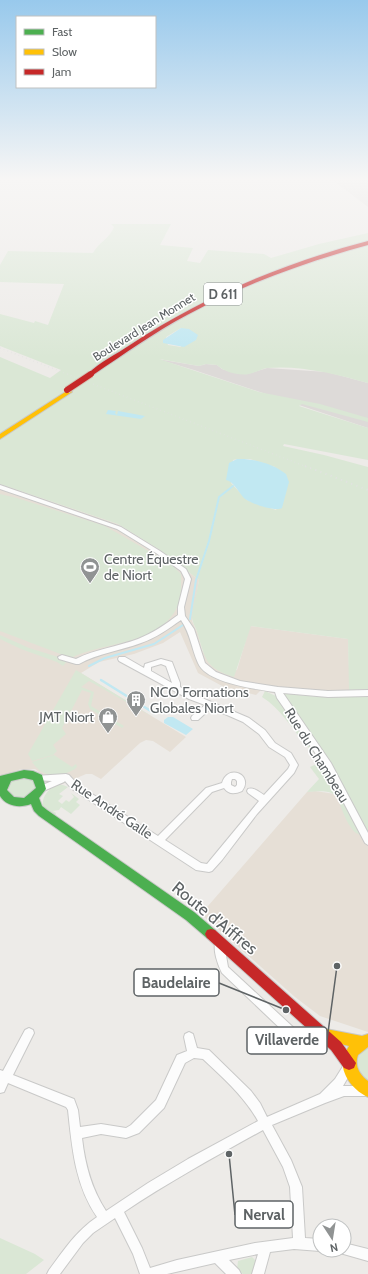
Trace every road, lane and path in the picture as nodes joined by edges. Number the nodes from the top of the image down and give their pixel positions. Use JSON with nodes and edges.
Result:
{"nodes":[{"id":1,"x":368,"y":243,"type":"edge"},
{"id":2,"x":0,"y":436,"type":"edge"},
{"id":3,"x":0,"y":487,"type":"edge"},
{"id":4,"x":182,"y":616,"type":"junction"},
{"id":5,"x":62,"y":657,"type":"dead end"},
{"id":6,"x":122,"y":659,"type":"dead end"},
{"id":7,"x":147,"y":672,"type":"junction"},
{"id":8,"x":176,"y":688,"type":"junction"},
{"id":9,"x":278,"y":690,"type":"junction"},
{"id":10,"x":368,"y":693,"type":"edge"},
{"id":11,"x":210,"y":705,"type":"junction"},
{"id":12,"x":195,"y":718,"type":"dead end"},
{"id":13,"x":66,"y":777,"type":"junction"},
{"id":14,"x":38,"y":778,"type":"junction"},
{"id":15,"x":4,"y":779,"type":"edge"},
{"id":16,"x":225,"y":785,"type":"dead end"},
{"id":17,"x":1,"y":789,"type":"edge"},
{"id":18,"x":41,"y":789,"type":"junction"},
{"id":19,"x":251,"y":791,"type":"dead end"},
{"id":20,"x":34,"y":798,"type":"junction"},
{"id":21,"x":3,"y":800,"type":"edge"},
{"id":22,"x":265,"y":800,"type":"junction"},
{"id":23,"x":20,"y":803,"type":"junction"},
{"id":24,"x":79,"y":838,"type":"junction"},
{"id":25,"x":159,"y":841,"type":"junction"},
{"id":26,"x":368,"y":841,"type":"edge"},
{"id":27,"x":219,"y":940,"type":"junction"},
{"id":28,"x":29,"y":1033,"type":"dead end"},
{"id":29,"x":323,"y":1034,"type":"junction"},
{"id":30,"x":189,"y":1037,"type":"dead end"},
{"id":31,"x":364,"y":1041,"type":"edge"},
{"id":32,"x":192,"y":1053,"type":"junction"},
{"id":33,"x":349,"y":1065,"type":"junction"},
{"id":34,"x":3,"y":1076,"type":"edge"},
{"id":35,"x":0,"y":1088,"type":"edge"},
{"id":36,"x":368,"y":1090,"type":"edge"},
{"id":37,"x":324,"y":1098,"type":"junction"},
{"id":38,"x":265,"y":1123,"type":"junction"},
{"id":39,"x":76,"y":1133,"type":"junction"},
{"id":40,"x":117,"y":1210,"type":"junction"},
{"id":41,"x":104,"y":1218,"type":"junction"},
{"id":42,"x":299,"y":1242,"type":"junction"},
{"id":43,"x":312,"y":1244,"type":"edge"},
{"id":44,"x":265,"y":1248,"type":"junction"},
{"id":45,"x":352,"y":1251,"type":"edge"},
{"id":46,"x":368,"y":1255,"type":"edge"},
{"id":47,"x":217,"y":1257,"type":"junction"},
{"id":48,"x":53,"y":1274,"type":"edge"},
{"id":49,"x":146,"y":1274,"type":"edge"},
{"id":50,"x":152,"y":1274,"type":"edge"},
{"id":51,"x":235,"y":1274,"type":"edge"},
{"id":52,"x":258,"y":1274,"type":"edge"}],
"edges":[{"from":1,"to":2,"type":"main road","name":"Boulevard Jean Monnet","number":"D 611","bridge":true},
{"from":3,"to":4,"type":"street"},
{"from":4,"to":5,"type":"street"},
{"from":4,"to":9,"type":"street"},
{"from":6,"to":7,"type":"street"},
{"from":7,"to":8,"type":"street"},
{"from":7,"to":8,"type":"street"},
{"from":8,"to":11,"type":"street"},
{"from":9,"to":10,"type":"street"},
{"from":9,"to":26,"type":"street","name":"Rue du Chambeau"},
{"from":11,"to":12,"type":"street"},
{"from":11,"to":22,"type":"street"},
{"from":13,"to":14,"type":"street","name":"Rue André Galle"},
{"from":13,"to":18,"type":"street","name":"Rue André Galle"},
{"from":13,"to":25,"type":"street","name":"Rue André Galle"},
{"from":14,"to":15,"type":"main road"},
{"from":14,"to":18,"type":"main road"},
{"from":15,"to":17,"type":"main road"},
{"from":16,"to":25,"type":"street","name":"Rue André Galle"},
{"from":17,"to":21,"type":"main road"},
{"from":18,"to":20,"type":"main road"},
{"from":19,"to":22,"type":"street"},
{"from":20,"to":23,"type":"main road"},
{"from":20,"to":24,"type":"main road","name":"Route d'Aiffres"},
{"from":21,"to":23,"type":"main road"},
{"from":22,"to":25,"type":"street","name":"Rue André Galle"},
{"from":23,"to":24,"type":"main road","name":"Route d'Aiffres"},
{"from":24,"to":27,"type":"main road","name":"Route d'Aiffres"},
{"from":27,"to":29,"type":"main road","name":"Route d'Aiffres"},
{"from":27,"to":29,"type":"street"},
{"from":28,"to":34,"type":"street"},
{"from":29,"to":31,"type":"main road"},
{"from":29,"to":33,"type":"main road","name":"Route d'Aiffres"},
{"from":30,"to":32,"type":"street"},
{"from":31,"to":33,"type":"main road"},
{"from":32,"to":38,"type":"street"},
{"from":32,"to":39,"type":"street"},
{"from":33,"to":36,"type":"main road","name":"Route d'Aiffres"},
{"from":33,"to":37,"type":"street"},
{"from":34,"to":35,"type":"street"},
{"from":34,"to":39,"type":"street"},
{"from":36,"to":37,"type":"street"},
{"from":37,"to":38,"type":"street"},
{"from":38,"to":40,"type":"street"},
{"from":38,"to":42,"type":"street"},
{"from":39,"to":41,"type":"street"},
{"from":40,"to":41,"type":"street"},
{"from":40,"to":49,"type":"street"},
{"from":41,"to":48,"type":"street"},
{"from":42,"to":43,"type":"street"},
{"from":42,"to":44,"type":"street"},
{"from":44,"to":47,"type":"street"},
{"from":44,"to":52,"type":"street"},
{"from":45,"to":46,"type":"street"},
{"from":47,"to":50,"type":"street"},
{"from":47,"to":51,"type":"street"}]}
